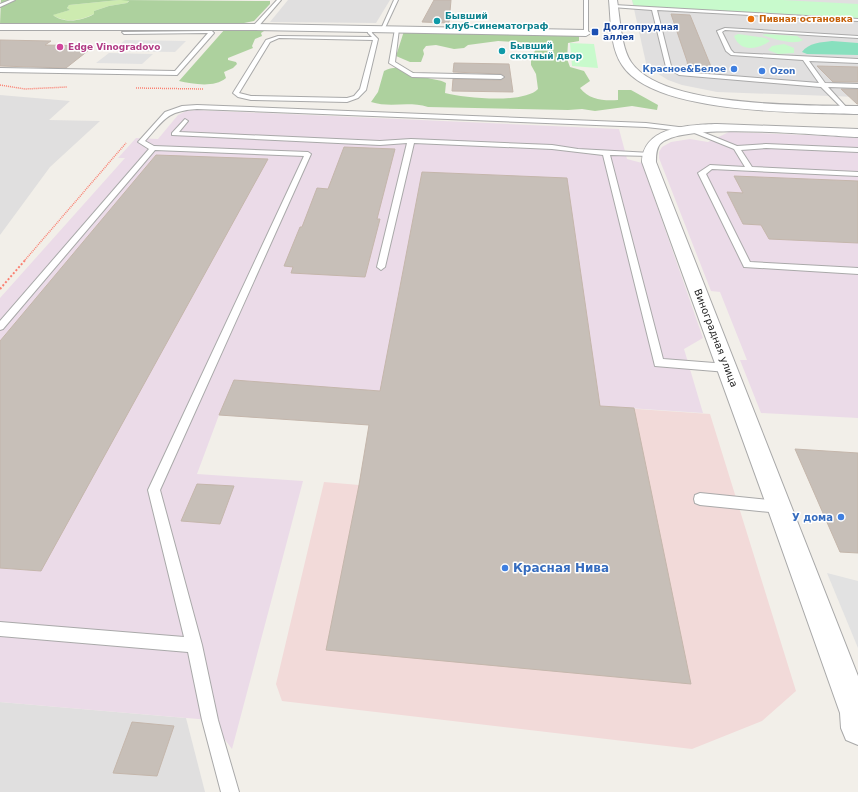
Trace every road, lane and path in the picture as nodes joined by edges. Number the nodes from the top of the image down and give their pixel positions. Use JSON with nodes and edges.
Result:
{"nodes":[{"id":1,"x":13,"y":0,"type":"edge"},
{"id":2,"x":279,"y":0,"type":"edge"},
{"id":3,"x":396,"y":0,"type":"edge"},
{"id":4,"x":586,"y":0,"type":"edge"},
{"id":5,"x":613,"y":3,"type":"edge"},
{"id":6,"x":0,"y":6,"type":"edge"},
{"id":7,"x":654,"y":8,"type":"junction"},
{"id":8,"x":828,"y":18,"type":"junction"},
{"id":9,"x":858,"y":20,"type":"edge"},
{"id":10,"x":833,"y":24,"type":"dead end"},
{"id":11,"x":0,"y":27,"type":"edge"},
{"id":12,"x":255,"y":27,"type":"junction"},
{"id":13,"x":370,"y":28,"type":"junction"},
{"id":14,"x":383,"y":28,"type":"junction"},
{"id":15,"x":397,"y":28,"type":"junction"},
{"id":16,"x":214,"y":30,"type":"junction"},
{"id":17,"x":838,"y":30,"type":"dead end"},
{"id":18,"x":124,"y":32,"type":"dead end"},
{"id":19,"x":586,"y":33,"type":"joint"},
{"id":20,"x":843,"y":36,"type":"junction"},
{"id":21,"x":858,"y":37,"type":"edge"},
{"id":22,"x":376,"y":39,"type":"junction"},
{"id":23,"x":805,"y":59,"type":"junction"},
{"id":24,"x":858,"y":61,"type":"edge"},
{"id":25,"x":0,"y":70,"type":"edge"},
{"id":26,"x":501,"y":77,"type":"dead end"},
{"id":27,"x":0,"y":85,"type":"edge"},
{"id":28,"x":823,"y":85,"type":"junction"},
{"id":29,"x":71,"y":86,"type":"dead end"},
{"id":30,"x":858,"y":86,"type":"edge"},
{"id":31,"x":131,"y":87,"type":"dead end"},
{"id":32,"x":203,"y":89,"type":"dead end"},
{"id":33,"x":846,"y":110,"type":"junction"},
{"id":34,"x":858,"y":110,"type":"edge"},
{"id":35,"x":185,"y":121,"type":"dead end"},
{"id":36,"x":693,"y":130,"type":"junction"},
{"id":37,"x":151,"y":132,"type":"junction"},
{"id":38,"x":858,"y":133,"type":"edge"},
{"id":39,"x":411,"y":141,"type":"junction"},
{"id":40,"x":153,"y":148,"type":"junction"},
{"id":41,"x":736,"y":148,"type":"junction"},
{"id":42,"x":858,"y":150,"type":"edge"},
{"id":43,"x":606,"y":152,"type":"junction"},
{"id":44,"x":649,"y":154,"type":"junction"},
{"id":45,"x":750,"y":169,"type":"junction"},
{"id":46,"x":858,"y":174,"type":"edge"},
{"id":47,"x":381,"y":267,"type":"dead end"},
{"id":48,"x":858,"y":271,"type":"edge"},
{"id":49,"x":0,"y":289,"type":"edge"},
{"id":50,"x":0,"y":327,"type":"edge"},
{"id":51,"x":727,"y":368,"type":"junction"},
{"id":52,"x":700,"y":499,"type":"dead end"},
{"id":53,"x":780,"y":507,"type":"junction"},
{"id":54,"x":0,"y":629,"type":"edge"},
{"id":55,"x":194,"y":645,"type":"junction"},
{"id":56,"x":858,"y":728,"type":"edge"},
{"id":57,"x":230,"y":792,"type":"edge"}],
"edges":[{"from":1,"to":6,"type":"lane"},
{"from":2,"to":12,"type":"lane"},
{"from":3,"to":14,"type":"lane"},
{"from":4,"to":19,"type":"lane"},
{"from":5,"to":7,"type":"lane"},
{"from":5,"to":33,"type":"street"},
{"from":7,"to":8,"type":"lane"},
{"from":7,"to":28,"type":"lane"},
{"from":8,"to":9,"type":"lane"},
{"from":8,"to":10,"type":"lane"},
{"from":11,"to":16,"type":"street"},
{"from":12,"to":13,"type":"street"},
{"from":12,"to":16,"type":"street"},
{"from":13,"to":14,"type":"street"},
{"from":13,"to":22,"type":"lane"},
{"from":14,"to":15,"type":"street"},
{"from":15,"to":19,"type":"street"},
{"from":15,"to":26,"type":"lane"},
{"from":16,"to":18,"type":"lane"},
{"from":16,"to":25,"type":"lane"},
{"from":17,"to":20,"type":"lane"},
{"from":20,"to":21,"type":"lane"},
{"from":20,"to":23,"type":"lane"},
{"from":22,"to":22,"type":"lane"},
{"from":23,"to":24,"type":"lane"},
{"from":23,"to":28,"type":"lane"},
{"from":27,"to":29,"type":"path"},
{"from":28,"to":30,"type":"lane"},
{"from":28,"to":33,"type":"lane"},
{"from":31,"to":32,"type":"path"},
{"from":33,"to":34,"type":"street"},
{"from":35,"to":39,"type":"lane"},
{"from":36,"to":37,"type":"lane"},
{"from":36,"to":38,"type":"street"},
{"from":36,"to":41,"type":"lane"},
{"from":36,"to":44,"type":"street"},
{"from":37,"to":40,"type":"lane"},
{"from":37,"to":49,"type":"path"},
{"from":39,"to":43,"type":"lane"},
{"from":39,"to":47,"type":"lane"},
{"from":40,"to":50,"type":"lane"},
{"from":40,"to":55,"type":"lane"},
{"from":41,"to":42,"type":"lane"},
{"from":41,"to":45,"type":"lane"},
{"from":43,"to":44,"type":"lane"},
{"from":43,"to":51,"type":"lane"},
{"from":44,"to":51,"type":"street","name":"Виноградная улица"},
{"from":45,"to":46,"type":"lane"},
{"from":45,"to":48,"type":"lane"},
{"from":51,"to":53,"type":"street","name":"Виноградная улица"},
{"from":52,"to":53,"type":"lane"},
{"from":53,"to":56,"type":"street","name":"Виноградная улица"},
{"from":54,"to":55,"type":"lane"},
{"from":55,"to":57,"type":"lane"}]}
